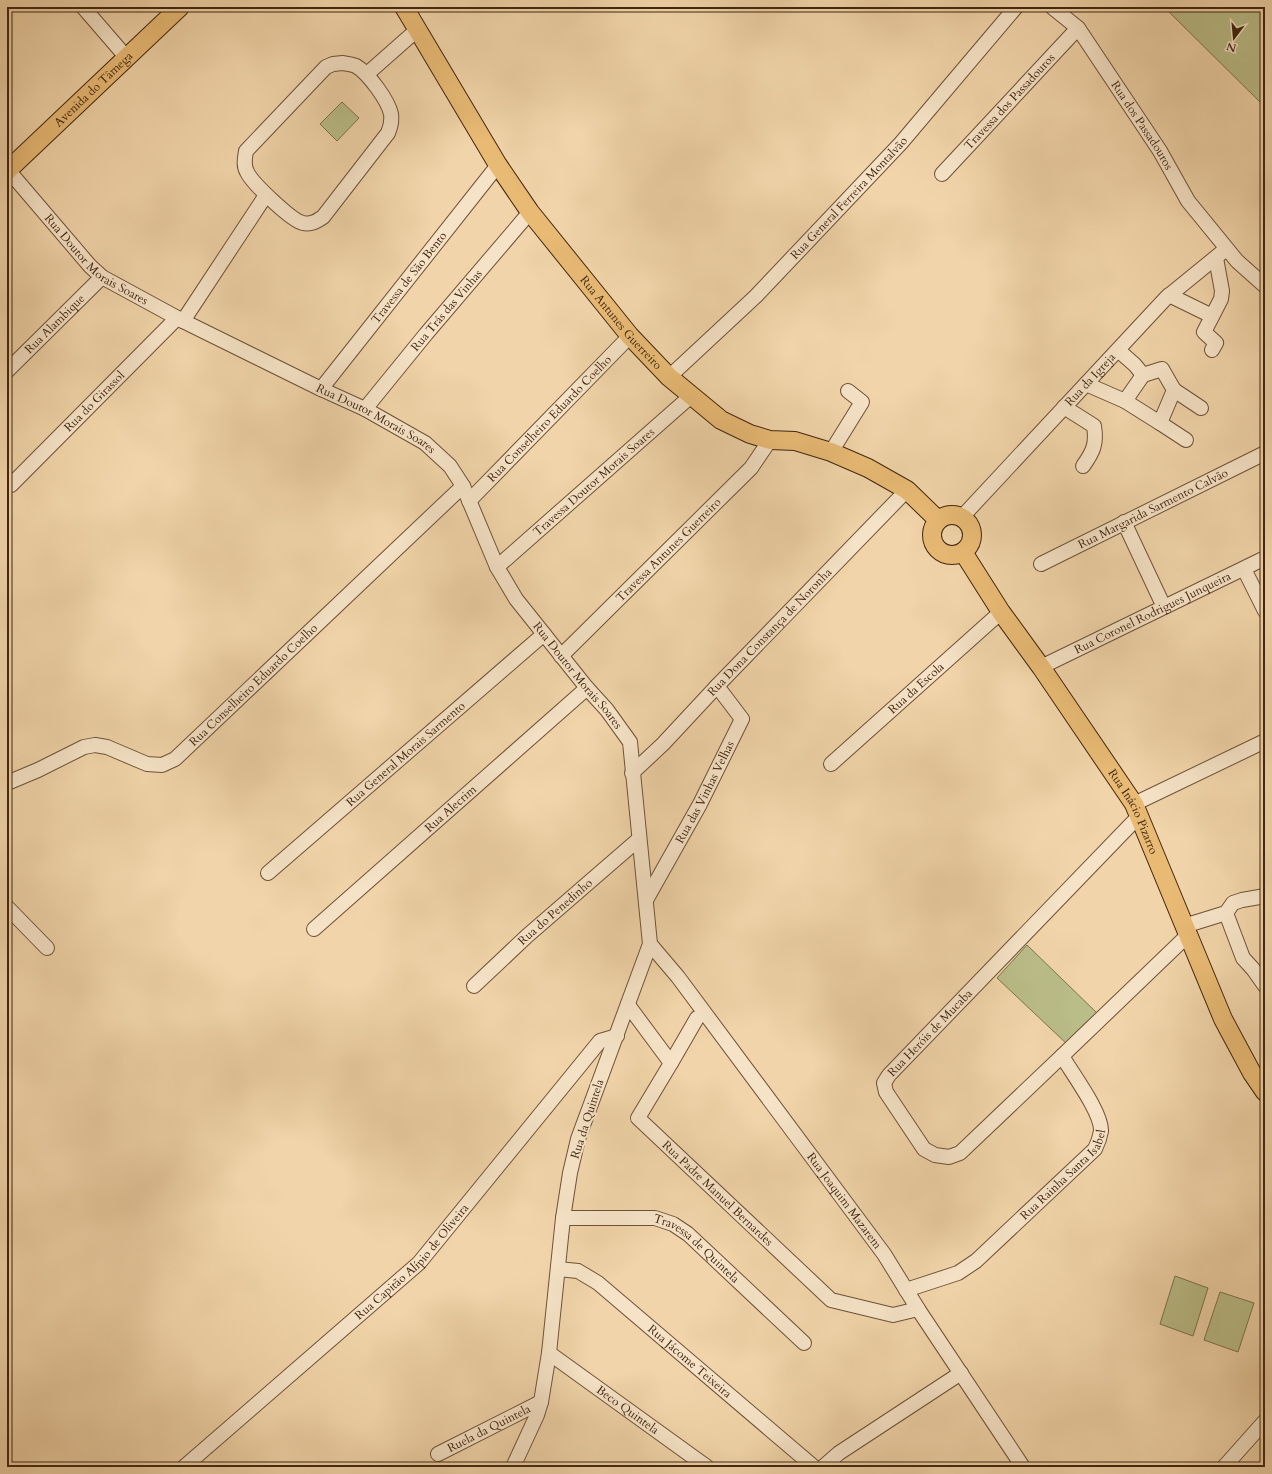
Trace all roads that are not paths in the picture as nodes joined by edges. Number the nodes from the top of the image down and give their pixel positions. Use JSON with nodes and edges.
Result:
{"nodes":[{"id":1,"x":83,"y":7,"type":"edge"},
{"id":2,"x":180,"y":7,"type":"edge"},
{"id":3,"x":404,"y":7,"type":"edge"},
{"id":4,"x":1016,"y":7,"type":"edge"},
{"id":5,"x":1052,"y":7,"type":"edge"},
{"id":6,"x":1078,"y":28,"type":"junction"},
{"id":7,"x":418,"y":29,"type":"junction"},
{"id":8,"x":127,"y":58,"type":"junction"},
{"id":9,"x":367,"y":74,"type":"junction"},
{"id":10,"x":498,"y":165,"type":"junction"},
{"id":11,"x":7,"y":170,"type":"edge"},
{"id":12,"x":942,"y":174,"type":"dead end"},
{"id":13,"x":266,"y":195,"type":"junction"},
{"id":14,"x":530,"y":212,"type":"junction"},
{"id":15,"x":1221,"y":253,"type":"junction"},
{"id":16,"x":102,"y":277,"type":"junction"},
{"id":17,"x":1265,"y":286,"type":"edge"},
{"id":18,"x":1169,"y":295,"type":"junction"},
{"id":19,"x":1212,"y":316,"type":"junction"},
{"id":20,"x":180,"y":319,"type":"junction"},
{"id":21,"x":630,"y":336,"type":"junction"},
{"id":22,"x":1118,"y":350,"type":"junction"},
{"id":23,"x":1212,"y":350,"type":"dead end"},
{"id":24,"x":7,"y":371,"type":"edge"},
{"id":25,"x":1143,"y":375,"type":"junction"},
{"id":26,"x":669,"y":377,"type":"junction"},
{"id":27,"x":1086,"y":384,"type":"junction"},
{"id":28,"x":321,"y":389,"type":"junction"},
{"id":29,"x":1174,"y":390,"type":"junction"},
{"id":30,"x":848,"y":391,"type":"dead end"},
{"id":31,"x":691,"y":396,"type":"junction"},
{"id":32,"x":1125,"y":401,"type":"junction"},
{"id":33,"x":1064,"y":407,"type":"junction"},
{"id":34,"x":1201,"y":408,"type":"dead end"},
{"id":35,"x":365,"y":409,"type":"junction"},
{"id":36,"x":1160,"y":423,"type":"junction"},
{"id":37,"x":770,"y":440,"type":"junction"},
{"id":38,"x":1186,"y":440,"type":"dead end"},
{"id":39,"x":831,"y":452,"type":"junction"},
{"id":40,"x":1265,"y":453,"type":"edge"},
{"id":41,"x":1082,"y":466,"type":"dead end"},
{"id":42,"x":11,"y":485,"type":"dead end"},
{"id":43,"x":463,"y":486,"type":"junction"},
{"id":44,"x":907,"y":490,"type":"junction"},
{"id":45,"x":469,"y":501,"type":"junction"},
{"id":46,"x":962,"y":517,"type":"junction"},
{"id":47,"x":938,"y":520,"type":"junction"},
{"id":48,"x":1124,"y":522,"type":"junction"},
{"id":49,"x":963,"y":552,"type":"junction"},
{"id":50,"x":1265,"y":558,"type":"edge"},
{"id":51,"x":1041,"y":564,"type":"dead end"},
{"id":52,"x":497,"y":567,"type":"junction"},
{"id":53,"x":1244,"y":569,"type":"junction"},
{"id":54,"x":1164,"y":607,"type":"junction"},
{"id":55,"x":1265,"y":611,"type":"edge"},
{"id":56,"x":1001,"y":612,"type":"junction"},
{"id":57,"x":544,"y":634,"type":"junction"},
{"id":58,"x":561,"y":656,"type":"junction"},
{"id":59,"x":1040,"y":667,"type":"junction"},
{"id":60,"x":717,"y":686,"type":"junction"},
{"id":61,"x":588,"y":688,"type":"junction"},
{"id":62,"x":1265,"y":741,"type":"edge"},
{"id":63,"x":831,"y":764,"type":"dead end"},
{"id":64,"x":632,"y":773,"type":"junction"},
{"id":65,"x":7,"y":783,"type":"edge"},
{"id":66,"x":1137,"y":810,"type":"junction"},
{"id":67,"x":639,"y":839,"type":"junction"},
{"id":68,"x":268,"y":873,"type":"dead end"},
{"id":69,"x":1265,"y":896,"type":"edge"},
{"id":70,"x":646,"y":900,"type":"junction"},
{"id":71,"x":7,"y":907,"type":"edge"},
{"id":72,"x":1226,"y":913,"type":"junction"},
{"id":73,"x":314,"y":929,"type":"dead end"},
{"id":74,"x":1186,"y":931,"type":"junction"},
{"id":75,"x":650,"y":944,"type":"junction"},
{"id":76,"x":46,"y":948,"type":"dead end"},
{"id":77,"x":474,"y":986,"type":"dead end"},
{"id":78,"x":1265,"y":986,"type":"edge"},
{"id":79,"x":628,"y":1005,"type":"junction"},
{"id":80,"x":697,"y":1018,"type":"dead end"},
{"id":81,"x":616,"y":1036,"type":"junction"},
{"id":82,"x":1062,"y":1056,"type":"junction"},
{"id":83,"x":671,"y":1063,"type":"junction"},
{"id":84,"x":1265,"y":1092,"type":"edge"},
{"id":85,"x":564,"y":1218,"type":"junction"},
{"id":86,"x":558,"y":1269,"type":"junction"},
{"id":87,"x":906,"y":1290,"type":"junction"},
{"id":88,"x":918,"y":1309,"type":"junction"},
{"id":89,"x":804,"y":1343,"type":"dead end"},
{"id":90,"x":549,"y":1353,"type":"junction"},
{"id":91,"x":961,"y":1373,"type":"junction"},
{"id":92,"x":541,"y":1402,"type":"junction"},
{"id":93,"x":1265,"y":1421,"type":"edge"},
{"id":94,"x":438,"y":1454,"type":"dead end"},
{"id":95,"x":516,"y":1465,"type":"edge"},
{"id":96,"x":184,"y":1467,"type":"edge"},
{"id":97,"x":707,"y":1467,"type":"edge"},
{"id":98,"x":814,"y":1467,"type":"edge"},
{"id":99,"x":823,"y":1467,"type":"edge"},
{"id":100,"x":1023,"y":1467,"type":"edge"},
{"id":101,"x":1224,"y":1467,"type":"edge"}],
"edges":[{"from":1,"to":8,"type":"street"},
{"from":2,"to":8,"type":"main road","name":"Avenida do Tâmega"},
{"from":3,"to":7,"type":"main road","name":"Rua Antunes Guerreiro"},
{"from":4,"to":26,"type":"street","name":"Rua General Ferreira Montalvão"},
{"from":5,"to":6,"type":"street","name":"Rua dos Passadouros"},
{"from":6,"to":12,"type":"street","name":"Travessa dos Passadouros"},
{"from":6,"to":15,"type":"street","name":"Rua dos Passadouros"},
{"from":7,"to":9,"type":"street"},
{"from":7,"to":10,"type":"main road","name":"Rua Antunes Guerreiro"},
{"from":8,"to":11,"type":"main road","name":"Avenida do Tâmega"},
{"from":9,"to":13,"type":"street"},
{"from":9,"to":13,"type":"street"},
{"from":10,"to":14,"type":"main road","name":"Rua Antunes Guerreiro"},
{"from":10,"to":28,"type":"street","name":"Travessa de São Bento"},
{"from":11,"to":16,"type":"street","name":"Rua Doutor Morais Soares"},
{"from":13,"to":20,"type":"street","name":"Rua do Girassol"},
{"from":14,"to":21,"type":"main road","name":"Rua Antunes Guerreiro"},
{"from":14,"to":35,"type":"street","name":"Rua Trás das Vinhas"},
{"from":15,"to":17,"type":"street","name":"Rua dos Passadouros"},
{"from":15,"to":18,"type":"street","name":"Rua da Igreja"},
{"from":15,"to":19,"type":"street"},
{"from":16,"to":20,"type":"street","name":"Rua Doutor Morais Soares"},
{"from":16,"to":24,"type":"street","name":"Rua Alambique"},
{"from":18,"to":19,"type":"street"},
{"from":18,"to":22,"type":"street","name":"Rua da Igreja"},
{"from":19,"to":23,"type":"street"},
{"from":20,"to":28,"type":"street","name":"Rua Doutor Morais Soares"},
{"from":20,"to":42,"type":"street","name":"Rua do Girassol"},
{"from":21,"to":26,"type":"main road","name":"Rua Antunes Guerreiro"},
{"from":21,"to":45,"type":"street","name":"Rua Conselheiro Eduardo Coelho"},
{"from":22,"to":25,"type":"street"},
{"from":22,"to":27,"type":"street","name":"Rua da Igreja"},
{"from":25,"to":29,"type":"street"},
{"from":25,"to":32,"type":"street"},
{"from":26,"to":31,"type":"main road","name":"Rua Antunes Guerreiro"},
{"from":27,"to":32,"type":"street"},
{"from":27,"to":33,"type":"street","name":"Rua da Igreja"},
{"from":28,"to":35,"type":"street","name":"Rua Doutor Morais Soares"},
{"from":29,"to":34,"type":"street"},
{"from":29,"to":36,"type":"street"},
{"from":30,"to":39,"type":"street"},
{"from":31,"to":37,"type":"main road","name":"Rua Antunes Guerreiro"},
{"from":31,"to":52,"type":"street","name":"Travessa Doutor Morais Soares"},
{"from":32,"to":36,"type":"street"},
{"from":33,"to":41,"type":"street"},
{"from":33,"to":46,"type":"street","name":"Rua da Igreja"},
{"from":35,"to":43,"type":"street","name":"Rua Doutor Morais Soares"},
{"from":36,"to":38,"type":"street"},
{"from":37,"to":39,"type":"main road","name":"Rua Antunes Guerreiro"},
{"from":37,"to":58,"type":"street","name":"Travessa Antunes Guerreiro"},
{"from":39,"to":44,"type":"main road","name":"Rua Antunes Guerreiro"},
{"from":40,"to":48,"type":"street","name":"Rua Margarida Sarmento Calvão"},
{"from":43,"to":45,"type":"street","name":"Rua Doutor Morais Soares"},
{"from":43,"to":65,"type":"street","name":"Rua Conselheiro Eduardo Coelho"},
{"from":44,"to":47,"type":"main road","name":"Rua Antunes Guerreiro"},
{"from":44,"to":60,"type":"street","name":"Rua Dona Constança de Noronha"},
{"from":45,"to":52,"type":"street","name":"Rua Doutor Morais Soares"},
{"from":46,"to":47,"type":"main road"},
{"from":46,"to":49,"type":"main road"},
{"from":47,"to":49,"type":"main road"},
{"from":48,"to":51,"type":"street","name":"Rua Margarida Sarmento Calvão"},
{"from":48,"to":54,"type":"street"},
{"from":49,"to":56,"type":"main road","name":"Rua Inácio Pizarro"},
{"from":50,"to":53,"type":"street","name":"Rua Coronel Rodrigues Junqueira"},
{"from":52,"to":57,"type":"street","name":"Rua Doutor Morais Soares"},
{"from":53,"to":54,"type":"street","name":"Rua Coronel Rodrigues Junqueira"},
{"from":53,"to":55,"type":"street"},
{"from":54,"to":59,"type":"street","name":"Rua Coronel Rodrigues Junqueira"},
{"from":56,"to":59,"type":"main road","name":"Rua Inácio Pizarro"},
{"from":56,"to":63,"type":"street","name":"Rua da Escola"},
{"from":57,"to":58,"type":"street","name":"Rua Doutor Morais Soares"},
{"from":57,"to":68,"type":"street","name":"Rua General Morais Sarmento"},
{"from":58,"to":61,"type":"street","name":"Rua Doutor Morais Soares"},
{"from":59,"to":66,"type":"main road","name":"Rua Inácio Pizarro"},
{"from":60,"to":64,"type":"street","name":"Rua Dona Constança de Noronha"},
{"from":60,"to":70,"type":"street","name":"Rua das Vinhas Velhas"},
{"from":61,"to":64,"type":"street","name":"Rua Doutor Morais Soares"},
{"from":61,"to":73,"type":"street","name":"Rua Alecrim"},
{"from":62,"to":66,"type":"street"},
{"from":64,"to":67,"type":"street","name":"Rua da Quintela"},
{"from":66,"to":74,"type":"main road","name":"Rua Inácio Pizarro"},
{"from":66,"to":82,"type":"street","name":"Rua Heróis de Mucaba"},
{"from":67,"to":70,"type":"street","name":"Rua da Quintela"},
{"from":67,"to":77,"type":"street","name":"Rua do Penedinho"},
{"from":69,"to":72,"type":"street"},
{"from":70,"to":75,"type":"street","name":"Rua da Quintela"},
{"from":71,"to":76,"type":"street"},
{"from":72,"to":74,"type":"street"},
{"from":72,"to":78,"type":"street"},
{"from":74,"to":82,"type":"street"},
{"from":74,"to":84,"type":"main road","name":"Rua Inácio Pizarro"},
{"from":75,"to":79,"type":"street","name":"Rua da Quintela"},
{"from":75,"to":87,"type":"street","name":"Rua Joaquim Mazarem"},
{"from":79,"to":81,"type":"street","name":"Rua da Quintela"},
{"from":79,"to":83,"type":"street"},
{"from":80,"to":83,"type":"street"},
{"from":81,"to":85,"type":"street","name":"Rua da Quintela"},
{"from":81,"to":96,"type":"street","name":"Rua Capitão Alípio de Oliveira"},
{"from":82,"to":87,"type":"street","name":"Rua Rainha Santa Isabel"},
{"from":83,"to":88,"type":"street","name":"Rua Padre Manuel Bernardes"},
{"from":85,"to":86,"type":"street","name":"Rua da Quintela"},
{"from":85,"to":89,"type":"street","name":"Travessa de Quintela"},
{"from":86,"to":90,"type":"street","name":"Rua da Quintela"},
{"from":86,"to":98,"type":"street","name":"Rua Jácome Teixeira"},
{"from":87,"to":88,"type":"street","name":"Rua Joaquim Mazarem"},
{"from":88,"to":91,"type":"street","name":"Rua Joaquim Mazarem"},
{"from":90,"to":92,"type":"street","name":"Rua da Quintela"},
{"from":90,"to":97,"type":"street","name":"Beco Quintela"},
{"from":91,"to":99,"type":"street"},
{"from":91,"to":100,"type":"street","name":"Rua Joaquim Mazarem"},
{"from":92,"to":94,"type":"street","name":"Ruela da Quintela"},
{"from":92,"to":95,"type":"street","name":"Rua da Quintela"},
{"from":93,"to":101,"type":"street"}]}
